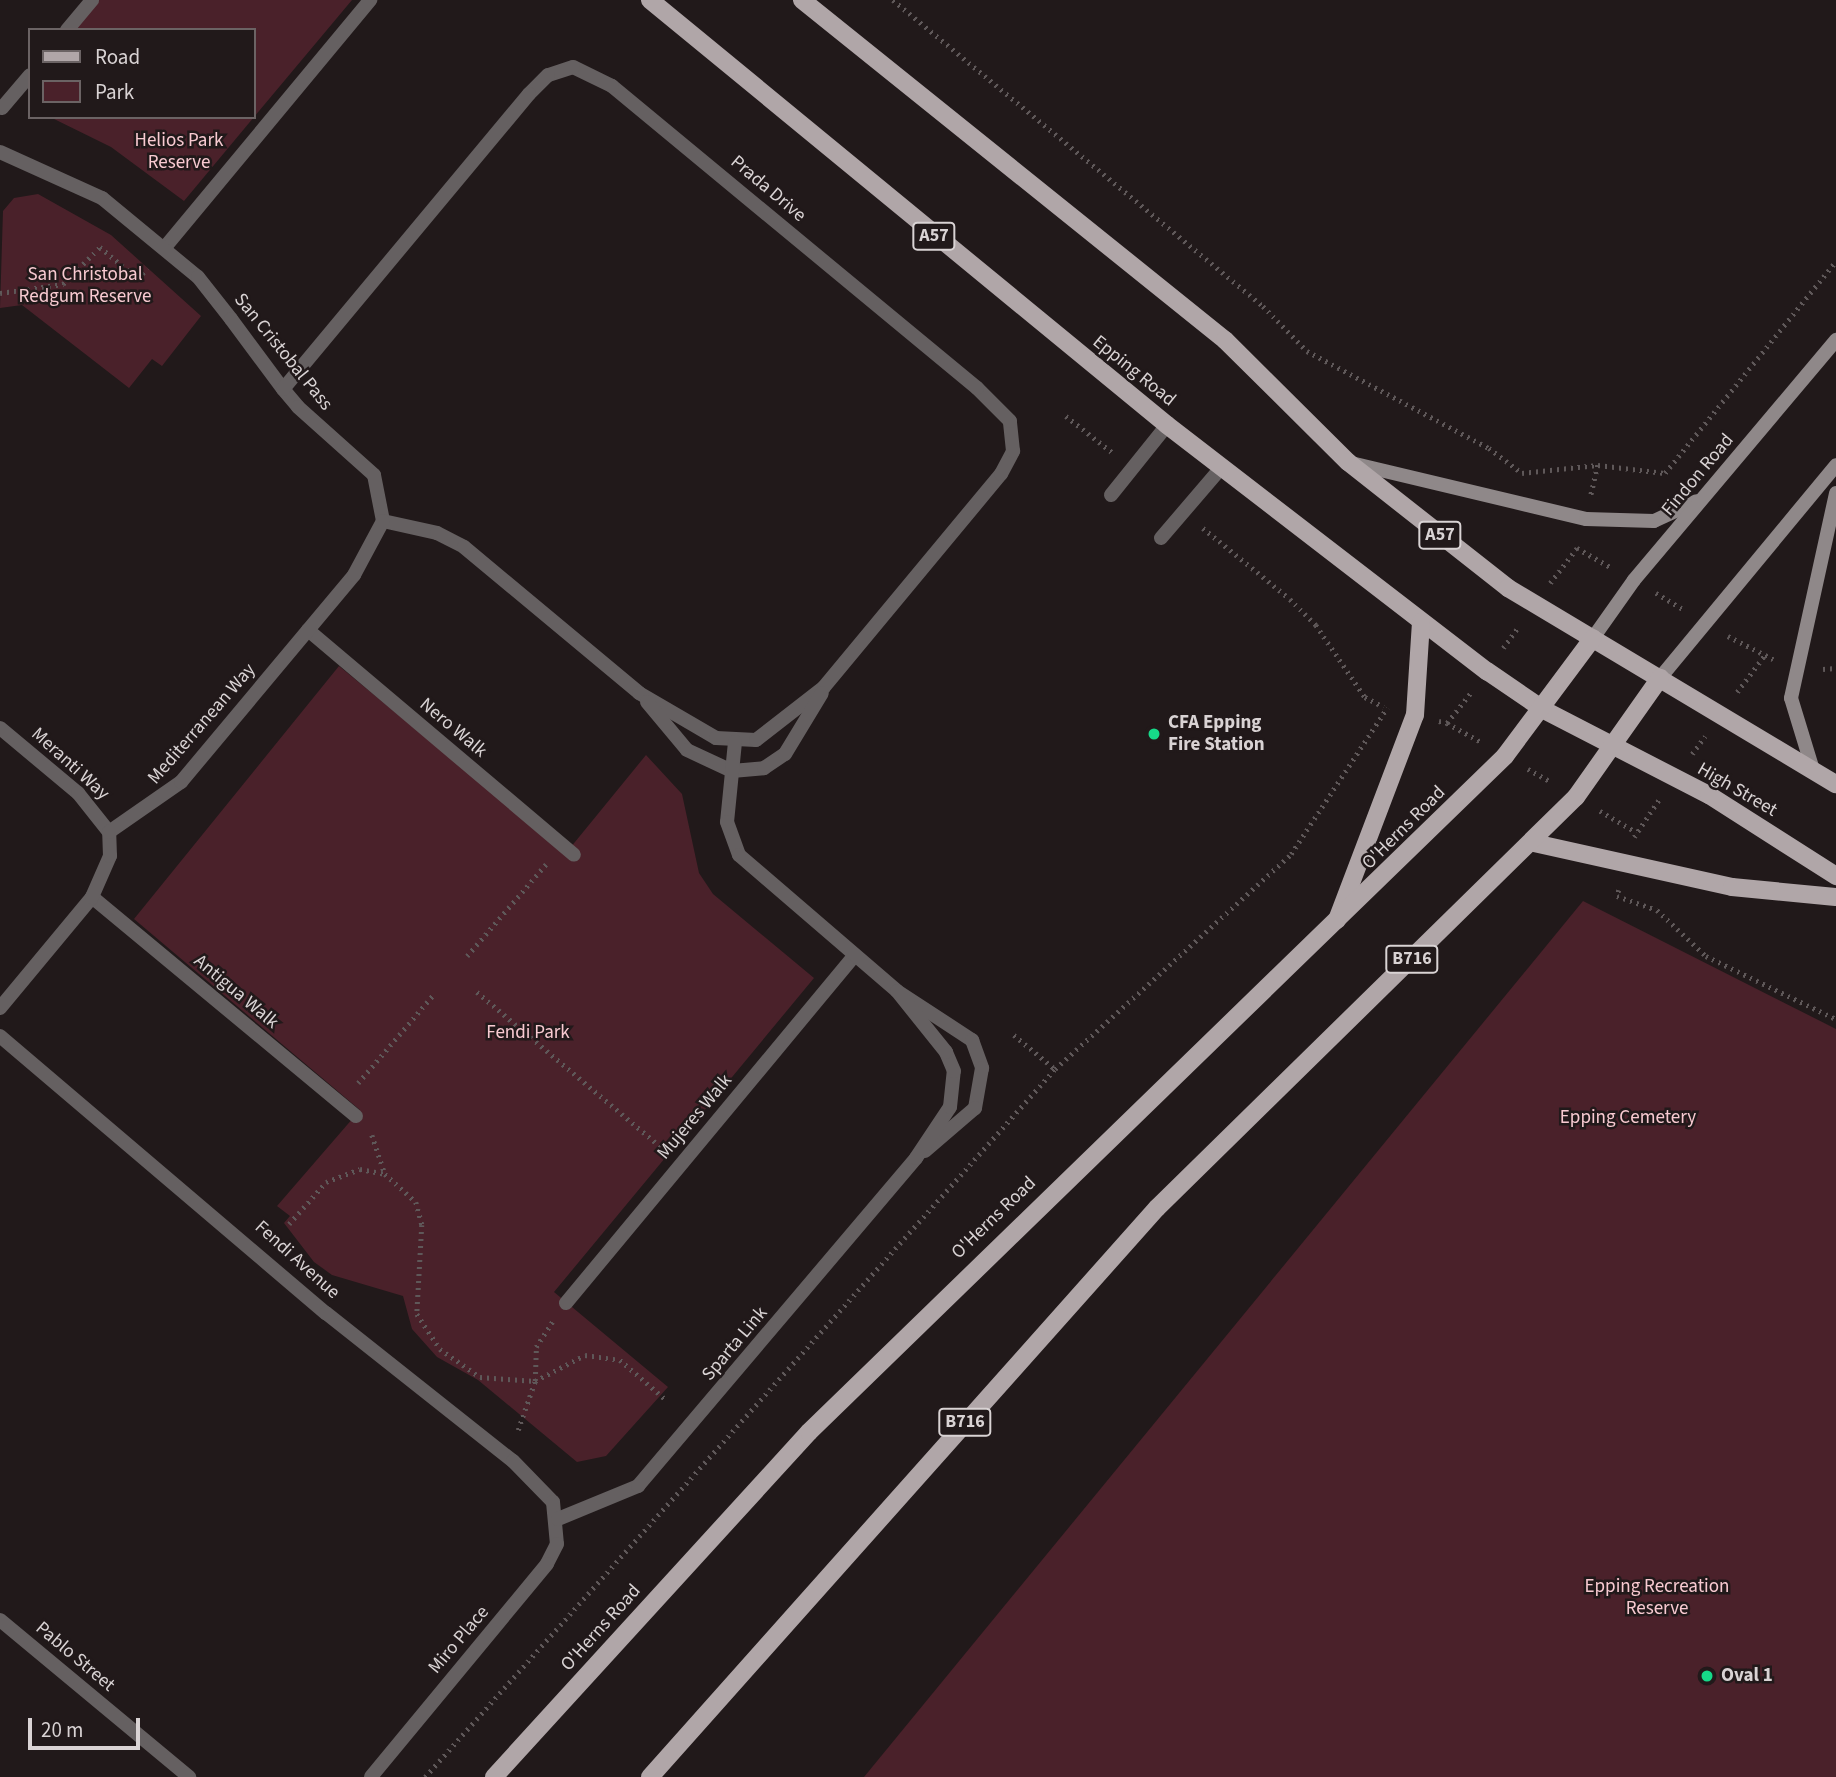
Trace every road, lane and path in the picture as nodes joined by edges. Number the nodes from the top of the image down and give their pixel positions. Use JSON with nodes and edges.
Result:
{"nodes":[{"id":1,"x":92,"y":0,"type":"edge"},
{"id":2,"x":370,"y":0,"type":"edge"},
{"id":3,"x":650,"y":0,"type":"edge"},
{"id":4,"x":802,"y":0,"type":"edge"},
{"id":5,"x":893,"y":0,"type":"edge"},
{"id":6,"x":69,"y":28,"type":"edge"},
{"id":7,"x":28,"y":77,"type":"edge"},
{"id":8,"x":2,"y":108,"type":"dead end"},
{"id":9,"x":0,"y":152,"type":"edge"},
{"id":10,"x":166,"y":246,"type":"junction"},
{"id":11,"x":1836,"y":261,"type":"edge"},
{"id":12,"x":0,"y":293,"type":"edge"},
{"id":13,"x":1836,"y":340,"type":"edge"},
{"id":14,"x":1836,"y":351,"type":"edge"},
{"id":15,"x":1818,"y":362,"type":"junction"},
{"id":16,"x":284,"y":389,"type":"junction"},
{"id":17,"x":1066,"y":416,"type":"dead end"},
{"id":18,"x":1167,"y":425,"type":"junction"},
{"id":19,"x":1348,"y":462,"type":"junction"},
{"id":20,"x":1598,"y":465,"type":"junction"},
{"id":21,"x":1836,"y":465,"type":"edge"},
{"id":22,"x":1221,"y":468,"type":"junction"},
{"id":23,"x":1131,"y":470,"type":"junction"},
{"id":24,"x":1836,"y":493,"type":"edge"},
{"id":25,"x":1111,"y":495,"type":"dead end"},
{"id":26,"x":1707,"y":495,"type":"junction"},
{"id":27,"x":1184,"y":512,"type":"junction"},
{"id":28,"x":1586,"y":519,"type":"junction"},
{"id":29,"x":383,"y":522,"type":"junction"},
{"id":30,"x":1161,"y":538,"type":"dead end"},
{"id":31,"x":1577,"y":548,"type":"junction"},
{"id":32,"x":1634,"y":580,"type":"junction"},
{"id":33,"x":1533,"y":606,"type":"junction"},
{"id":34,"x":1421,"y":622,"type":"junction"},
{"id":35,"x":1705,"y":623,"type":"junction"},
{"id":36,"x":308,"y":631,"type":"junction"},
{"id":37,"x":1593,"y":638,"type":"junction"},
{"id":38,"x":1795,"y":664,"type":"junction"},
{"id":39,"x":1836,"y":668,"type":"edge"},
{"id":40,"x":1487,"y":671,"type":"junction"},
{"id":41,"x":1660,"y":678,"type":"junction"},
{"id":42,"x":824,"y":687,"type":"junction"},
{"id":43,"x":639,"y":693,"type":"junction"},
{"id":44,"x":1384,"y":707,"type":"junction"},
{"id":45,"x":1544,"y":710,"type":"junction"},
{"id":46,"x":1415,"y":715,"type":"junction"},
{"id":47,"x":1447,"y":723,"type":"junction"},
{"id":48,"x":0,"y":728,"type":"edge"},
{"id":49,"x":735,"y":743,"type":"junction"},
{"id":50,"x":1612,"y":747,"type":"junction"},
{"id":51,"x":1504,"y":756,"type":"junction"},
{"id":52,"x":1813,"y":770,"type":"junction"},
{"id":53,"x":732,"y":771,"type":"junction"},
{"id":54,"x":1836,"y":784,"type":"edge"},
{"id":55,"x":1576,"y":797,"type":"junction"},
{"id":56,"x":109,"y":832,"type":"junction"},
{"id":57,"x":1636,"y":832,"type":"dead end"},
{"id":58,"x":1534,"y":843,"type":"junction"},
{"id":59,"x":568,"y":850,"type":"joint"},
{"id":60,"x":1836,"y":876,"type":"edge"},
{"id":61,"x":1618,"y":896,"type":"dead end"},
{"id":62,"x":92,"y":897,"type":"junction"},
{"id":63,"x":1836,"y":897,"type":"edge"},
{"id":64,"x":1335,"y":927,"type":"junction"},
{"id":65,"x":467,"y":956,"type":"dead end"},
{"id":66,"x":854,"y":956,"type":"junction"},
{"id":67,"x":897,"y":991,"type":"junction"},
{"id":68,"x":477,"y":992,"type":"dead end"},
{"id":69,"x":435,"y":993,"type":"dead end"},
{"id":70,"x":0,"y":1008,"type":"edge"},
{"id":71,"x":1836,"y":1019,"type":"edge"},
{"id":72,"x":1014,"y":1035,"type":"dead end"},
{"id":73,"x":0,"y":1036,"type":"edge"},
{"id":74,"x":1055,"y":1069,"type":"junction"},
{"id":75,"x":341,"y":1103,"type":"junction"},
{"id":76,"x":356,"y":1116,"type":"joint"},
{"id":77,"x":916,"y":1158,"type":"junction"},
{"id":78,"x":681,"y":1164,"type":"junction"},
{"id":79,"x":386,"y":1174,"type":"junction"},
{"id":80,"x":289,"y":1224,"type":"dead end"},
{"id":81,"x":566,"y":1303,"type":"joint"},
{"id":82,"x":535,"y":1381,"type":"junction"},
{"id":83,"x":665,"y":1399,"type":"dead end"},
{"id":84,"x":513,"y":1461,"type":"junction"},
{"id":85,"x":558,"y":1520,"type":"junction"},
{"id":86,"x":0,"y":1620,"type":"edge"},
{"id":87,"x":190,"y":1777,"type":"edge"},
{"id":88,"x":370,"y":1777,"type":"edge"},
{"id":89,"x":425,"y":1777,"type":"edge"},
{"id":90,"x":494,"y":1777,"type":"edge"},
{"id":91,"x":650,"y":1777,"type":"edge"}],
"edges":[{"from":1,"to":6,"type":"street"},
{"from":2,"to":10,"type":"street"},
{"from":3,"to":18,"type":"main road","name":"Epping Road","number":"A57"},
{"from":4,"to":19,"type":"main road","number":"A57"},
{"from":5,"to":20,"type":"path"},
{"from":7,"to":8,"type":"street"},
{"from":9,"to":10,"type":"street","name":"San Cristobal Pass"},
{"from":10,"to":12,"type":"path"},
{"from":10,"to":16,"type":"street","name":"San Cristobal Pass"},
{"from":11,"to":20,"type":"path","name":"Findon Road"},
{"from":13,"to":15,"type":"main road","name":"Findon Road"},
{"from":14,"to":15,"type":"street"},
{"from":15,"to":26,"type":"main road","name":"Findon Road"},
{"from":16,"to":29,"type":"street","name":"San Cristobal Pass"},
{"from":16,"to":42,"type":"street","name":"Prada Drive"},
{"from":17,"to":23,"type":"path"},
{"from":18,"to":22,"type":"main road","name":"Epping Road","number":"A57"},
{"from":18,"to":23,"type":"street"},
{"from":19,"to":28,"type":"main road"},
{"from":19,"to":33,"type":"main road","number":"A57"},
{"from":20,"to":28,"type":"path"},
{"from":21,"to":35,"type":"main road"},
{"from":22,"to":27,"type":"street"},
{"from":22,"to":34,"type":"main road","name":"Epping Road","number":"A57"},
{"from":23,"to":25,"type":"street"},
{"from":24,"to":38,"type":"main road"},
{"from":26,"to":28,"type":"main road"},
{"from":26,"to":32,"type":"main road","name":"Findon Road"},
{"from":27,"to":30,"type":"street"},
{"from":27,"to":44,"type":"path"},
{"from":28,"to":31,"type":"path"},
{"from":29,"to":36,"type":"street","name":"Mediterranean Way"},
{"from":29,"to":43,"type":"street"},
{"from":31,"to":32,"type":"path"},
{"from":31,"to":33,"type":"path"},
{"from":32,"to":35,"type":"path"},
{"from":32,"to":37,"type":"main road","name":"Findon Road"},
{"from":33,"to":37,"type":"main road","number":"A57"},
{"from":33,"to":40,"type":"path"},
{"from":34,"to":40,"type":"main road","name":"Epping Road"},
{"from":34,"to":46,"type":"main road"},
{"from":35,"to":38,"type":"path"},
{"from":35,"to":41,"type":"main road"},
{"from":36,"to":56,"type":"street","name":"Mediterranean Way"},
{"from":36,"to":59,"type":"street","name":"Nero Walk"},
{"from":37,"to":41,"type":"main road","number":"A57"},
{"from":37,"to":45,"type":"main road","name":"O'Herns Road"},
{"from":38,"to":39,"type":"path"},
{"from":38,"to":52,"type":"main road"},
{"from":40,"to":45,"type":"main road","name":"Epping Road"},
{"from":40,"to":47,"type":"path"},
{"from":41,"to":50,"type":"main road"},
{"from":41,"to":52,"type":"main road","number":"A57"},
{"from":42,"to":49,"type":"street","name":"Prada Drive"},
{"from":42,"to":53,"type":"street","name":"Prada Drive"},
{"from":43,"to":49,"type":"street"},
{"from":43,"to":53,"type":"street"},
{"from":44,"to":46,"type":"path"},
{"from":44,"to":74,"type":"path"},
{"from":45,"to":50,"type":"main road","name":"Epping Road"},
{"from":45,"to":51,"type":"main road","name":"O'Herns Road"},
{"from":46,"to":47,"type":"path"},
{"from":46,"to":64,"type":"main road"},
{"from":47,"to":51,"type":"path"},
{"from":48,"to":56,"type":"street","name":"Meranti Way"},
{"from":49,"to":53,"type":"street","name":"Sparta Link"},
{"from":50,"to":55,"type":"main road","number":"B716"},
{"from":50,"to":60,"type":"main road","name":"High Street"},
{"from":51,"to":55,"type":"path"},
{"from":51,"to":64,"type":"main road","name":"O'Herns Road"},
{"from":52,"to":54,"type":"main road","number":"A57"},
{"from":53,"to":66,"type":"street","name":"Sparta Link"},
{"from":55,"to":57,"type":"path"},
{"from":55,"to":58,"type":"main road","number":"B716"},
{"from":56,"to":62,"type":"street"},
{"from":58,"to":63,"type":"main road"},
{"from":58,"to":91,"type":"main road","number":"B716"},
{"from":59,"to":65,"type":"path"},
{"from":61,"to":71,"type":"path"},
{"from":62,"to":70,"type":"street"},
{"from":62,"to":75,"type":"street","name":"Antigua Walk"},
{"from":64,"to":90,"type":"main road","name":"O'Herns Road"},
{"from":66,"to":67,"type":"street","name":"Sparta Link"},
{"from":66,"to":78,"type":"street","name":"Mujeres Walk"},
{"from":67,"to":77,"type":"street","name":"Sparta Link"},
{"from":67,"to":77,"type":"street","name":"Sparta Link"},
{"from":68,"to":78,"type":"path"},
{"from":69,"to":75,"type":"path"},
{"from":72,"to":74,"type":"path"},
{"from":73,"to":84,"type":"street","name":"Fendi Avenue"},
{"from":74,"to":89,"type":"path"},
{"from":75,"to":76,"type":"street","name":"Antigua Walk"},
{"from":76,"to":79,"type":"path"},
{"from":77,"to":85,"type":"street","name":"Sparta Link"},
{"from":78,"to":81,"type":"street","name":"Mujeres Walk"},
{"from":79,"to":80,"type":"path"},
{"from":79,"to":82,"type":"path"},
{"from":81,"to":82,"type":"path"},
{"from":82,"to":83,"type":"path"},
{"from":82,"to":84,"type":"path"},
{"from":84,"to":85,"type":"street","name":"Fendi Avenue"},
{"from":85,"to":88,"type":"street","name":"Miro Place"},
{"from":86,"to":87,"type":"street","name":"Pablo Street"}]}
